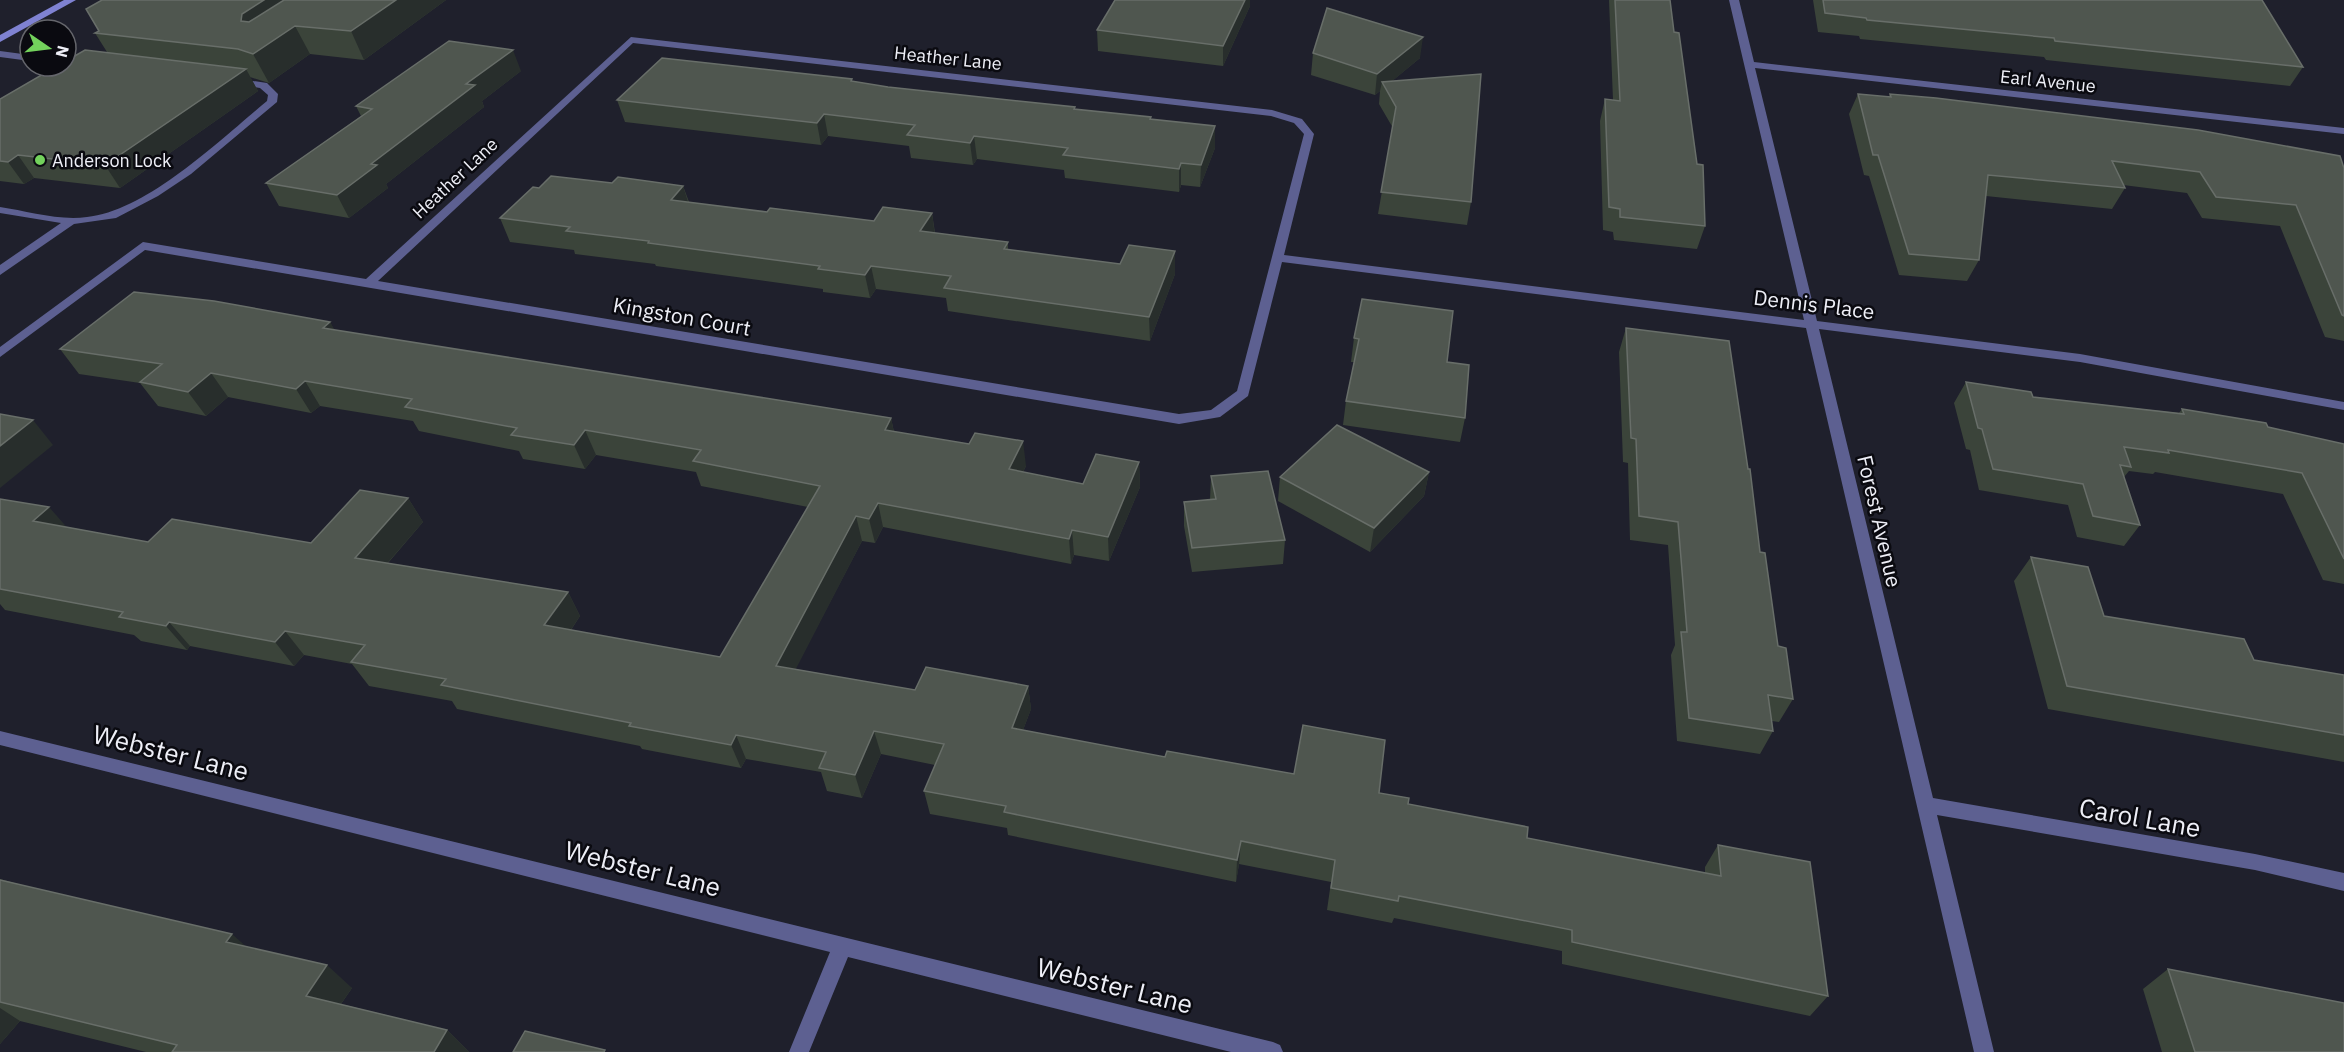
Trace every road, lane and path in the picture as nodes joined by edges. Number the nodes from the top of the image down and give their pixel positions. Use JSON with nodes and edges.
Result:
{"nodes":[{"id":1,"x":71,"y":0,"type":"edge"},
{"id":2,"x":1734,"y":0,"type":"edge"},
{"id":3,"x":0,"y":39,"type":"edge"},
{"id":4,"x":0,"y":54,"type":"edge"},
{"id":5,"x":18,"y":56,"type":"edge"},
{"id":6,"x":1749,"y":64,"type":"junction"},
{"id":7,"x":220,"y":79,"type":"edge"},
{"id":8,"x":2344,"y":131,"type":"edge"},
{"id":9,"x":0,"y":210,"type":"edge"},
{"id":10,"x":71,"y":221,"type":"junction"},
{"id":11,"x":1277,"y":258,"type":"junction"},
{"id":12,"x":0,"y":271,"type":"edge"},
{"id":13,"x":369,"y":283,"type":"junction"},
{"id":14,"x":1811,"y":323,"type":"junction"},
{"id":15,"x":0,"y":353,"type":"edge"},
{"id":16,"x":2344,"y":406,"type":"edge"},
{"id":17,"x":1215,"y":414,"type":"joint"},
{"id":18,"x":0,"y":738,"type":"edge"},
{"id":19,"x":1926,"y":805,"type":"junction"},
{"id":20,"x":2344,"y":882,"type":"edge"},
{"id":21,"x":843,"y":945,"type":"junction"},
{"id":22,"x":799,"y":1052,"type":"edge"},
{"id":23,"x":1274,"y":1052,"type":"edge"},
{"id":24,"x":1984,"y":1052,"type":"edge"}],
"edges":[{"from":1,"to":3,"type":"main road"},
{"from":2,"to":6,"type":"street","name":"Forest Avenue"},
{"from":4,"to":5,"type":"street"},
{"from":6,"to":8,"type":"street","name":"Earl Avenue"},
{"from":6,"to":14,"type":"street","name":"Forest Avenue"},
{"from":7,"to":10,"type":"street"},
{"from":9,"to":10,"type":"street"},
{"from":10,"to":12,"type":"street"},
{"from":11,"to":13,"type":"street","name":"Heather Lane"},
{"from":11,"to":14,"type":"street","name":"Dennis Place"},
{"from":11,"to":17,"type":"street","name":"Heather Lane"},
{"from":13,"to":15,"type":"street","name":"Kingston Court"},
{"from":13,"to":17,"type":"street","name":"Kingston Court"},
{"from":14,"to":16,"type":"street","name":"Dennis Place"},
{"from":14,"to":19,"type":"street","name":"Forest Avenue"},
{"from":18,"to":21,"type":"street","name":"Webster Lane"},
{"from":19,"to":20,"type":"street","name":"Carol Lane"},
{"from":19,"to":24,"type":"street","name":"Forest Avenue"},
{"from":21,"to":22,"type":"street"},
{"from":21,"to":23,"type":"street","name":"Webster Lane"}]}
